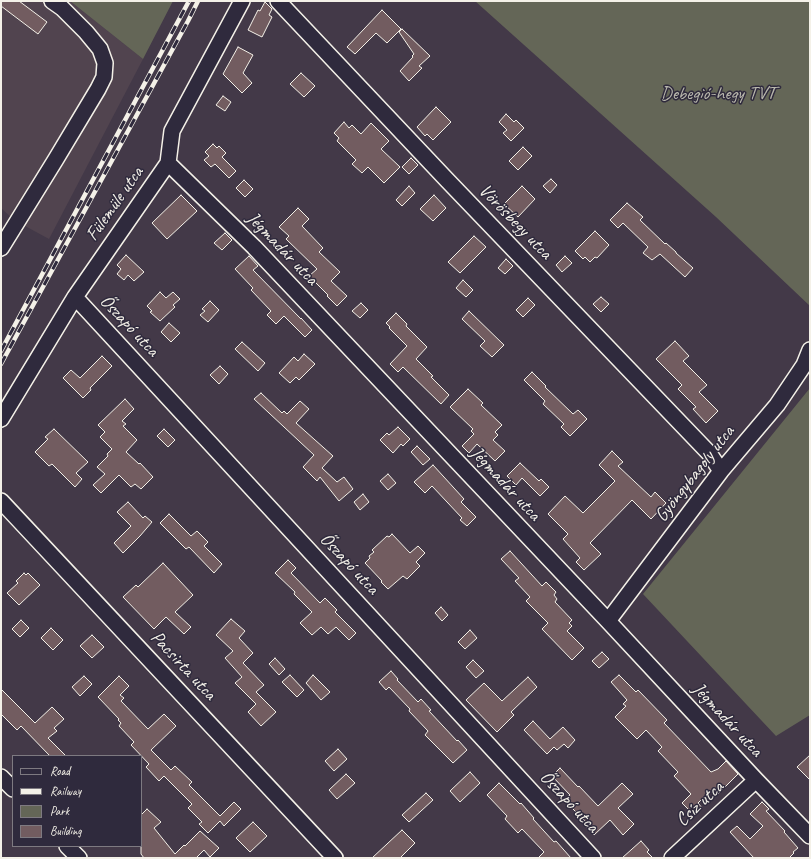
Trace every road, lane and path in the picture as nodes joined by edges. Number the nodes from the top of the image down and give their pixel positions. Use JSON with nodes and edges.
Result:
{"nodes":[{"id":1,"x":52,"y":1,"type":"edge"},
{"id":2,"x":242,"y":1,"type":"edge"},
{"id":3,"x":278,"y":1,"type":"edge"},
{"id":4,"x":168,"y":163,"type":"junction"},
{"id":5,"x":1,"y":248,"type":"edge"},
{"id":6,"x":75,"y":298,"type":"junction"},
{"id":7,"x":810,"y":350,"type":"edge"},
{"id":8,"x":1,"y":419,"type":"edge"},
{"id":9,"x":722,"y":471,"type":"junction"},
{"id":10,"x":1,"y":501,"type":"edge"},
{"id":11,"x":608,"y":621,"type":"junction"},
{"id":12,"x":1,"y":777,"type":"edge"},
{"id":13,"x":756,"y":780,"type":"junction"},
{"id":14,"x":12,"y":788,"type":"edge"},
{"id":15,"x":810,"y":836,"type":"edge"},
{"id":16,"x":68,"y":847,"type":"edge"},
{"id":17,"x":79,"y":858,"type":"edge"},
{"id":18,"x":335,"y":858,"type":"edge"},
{"id":19,"x":593,"y":858,"type":"edge"},
{"id":20,"x":672,"y":858,"type":"edge"}],
"edges":[{"from":1,"to":5,"type":"street"},
{"from":2,"to":4,"type":"street","name":"Fülemüle utca"},
{"from":3,"to":9,"type":"street","name":"Vörösbegy utca"},
{"from":4,"to":6,"type":"street","name":"Fülemüle utca"},
{"from":4,"to":11,"type":"street","name":"Jégmadár utca"},
{"from":6,"to":8,"type":"street","name":"Fülemüle utca"},
{"from":6,"to":19,"type":"street","name":"Őszapó utca"},
{"from":7,"to":9,"type":"street","name":"Gyöngybagoly utca"},
{"from":9,"to":11,"type":"street","name":"Gyöngybagoly utca"},
{"from":10,"to":18,"type":"street","name":"Pacsirta utca"},
{"from":11,"to":13,"type":"street","name":"Jégmadár utca"},
{"from":12,"to":14,"type":"street"},
{"from":13,"to":15,"type":"street","name":"Jégmadár utca"},
{"from":13,"to":20,"type":"street","name":"Csíz utca"},
{"from":16,"to":17,"type":"street"}]}
